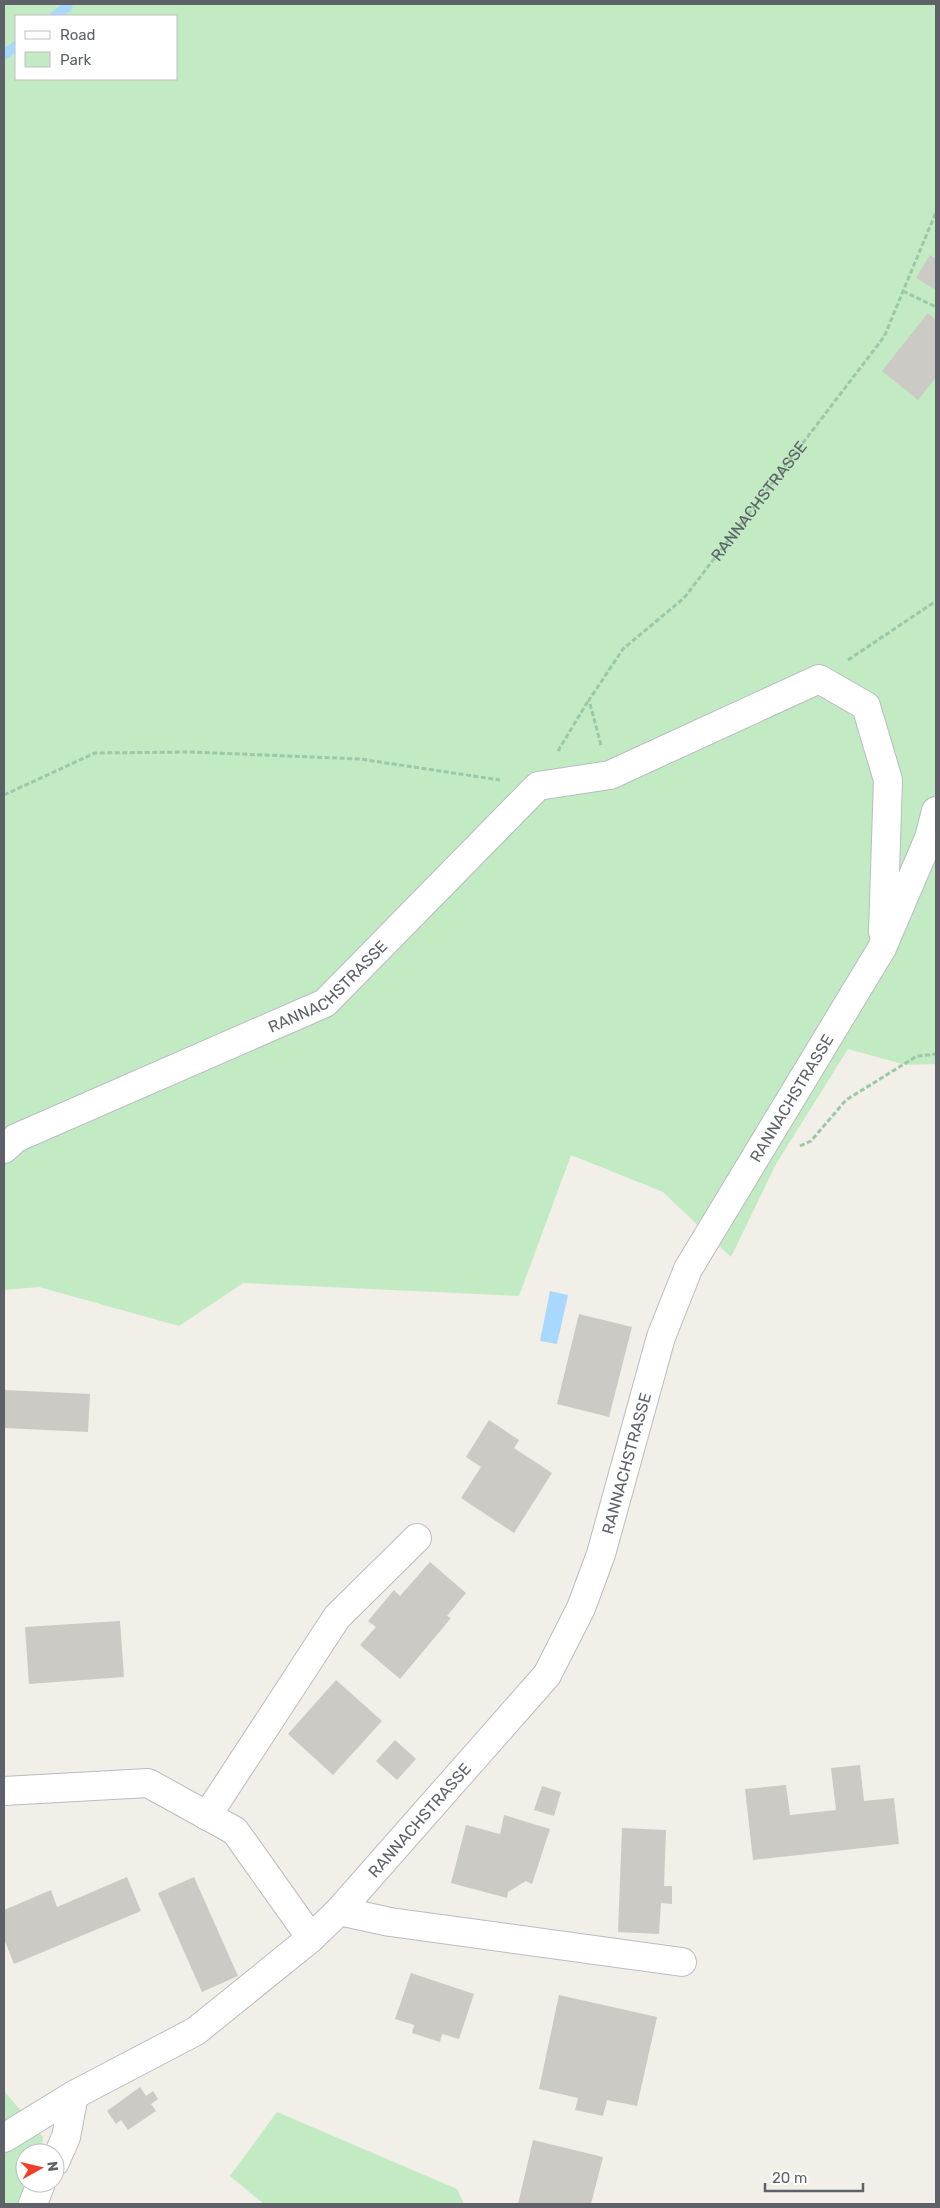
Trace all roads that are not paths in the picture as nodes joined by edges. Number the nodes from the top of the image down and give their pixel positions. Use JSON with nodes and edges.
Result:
{"nodes":[{"id":1,"x":936,"y":811,"type":"edge"},
{"id":2,"x":882,"y":948,"type":"junction"},
{"id":3,"x":4,"y":1149,"type":"edge"},
{"id":4,"x":417,"y":1538,"type":"dead end"},
{"id":5,"x":4,"y":1791,"type":"edge"},
{"id":6,"x":207,"y":1816,"type":"junction"},
{"id":7,"x":339,"y":1911,"type":"junction"},
{"id":8,"x":311,"y":1938,"type":"junction"},
{"id":9,"x":682,"y":1962,"type":"dead end"},
{"id":10,"x":74,"y":2096,"type":"junction"},
{"id":11,"x":4,"y":2138,"type":"edge"},
{"id":12,"x":64,"y":2143,"type":"edge"}],
"edges":[{"from":1,"to":2,"type":"street","name":"RANNACHSTRASSE"},
{"from":2,"to":3,"type":"street","name":"RANNACHSTRASSE"},
{"from":2,"to":7,"type":"street","name":"RANNACHSTRASSE"},
{"from":4,"to":6,"type":"street"},
{"from":5,"to":6,"type":"street"},
{"from":6,"to":8,"type":"street"},
{"from":7,"to":8,"type":"street","name":"RANNACHSTRASSE"},
{"from":7,"to":9,"type":"street"},
{"from":8,"to":10,"type":"street","name":"RANNACHSTRASSE"},
{"from":10,"to":11,"type":"street","name":"RANNACHSTRASSE"},
{"from":10,"to":12,"type":"street"}]}
